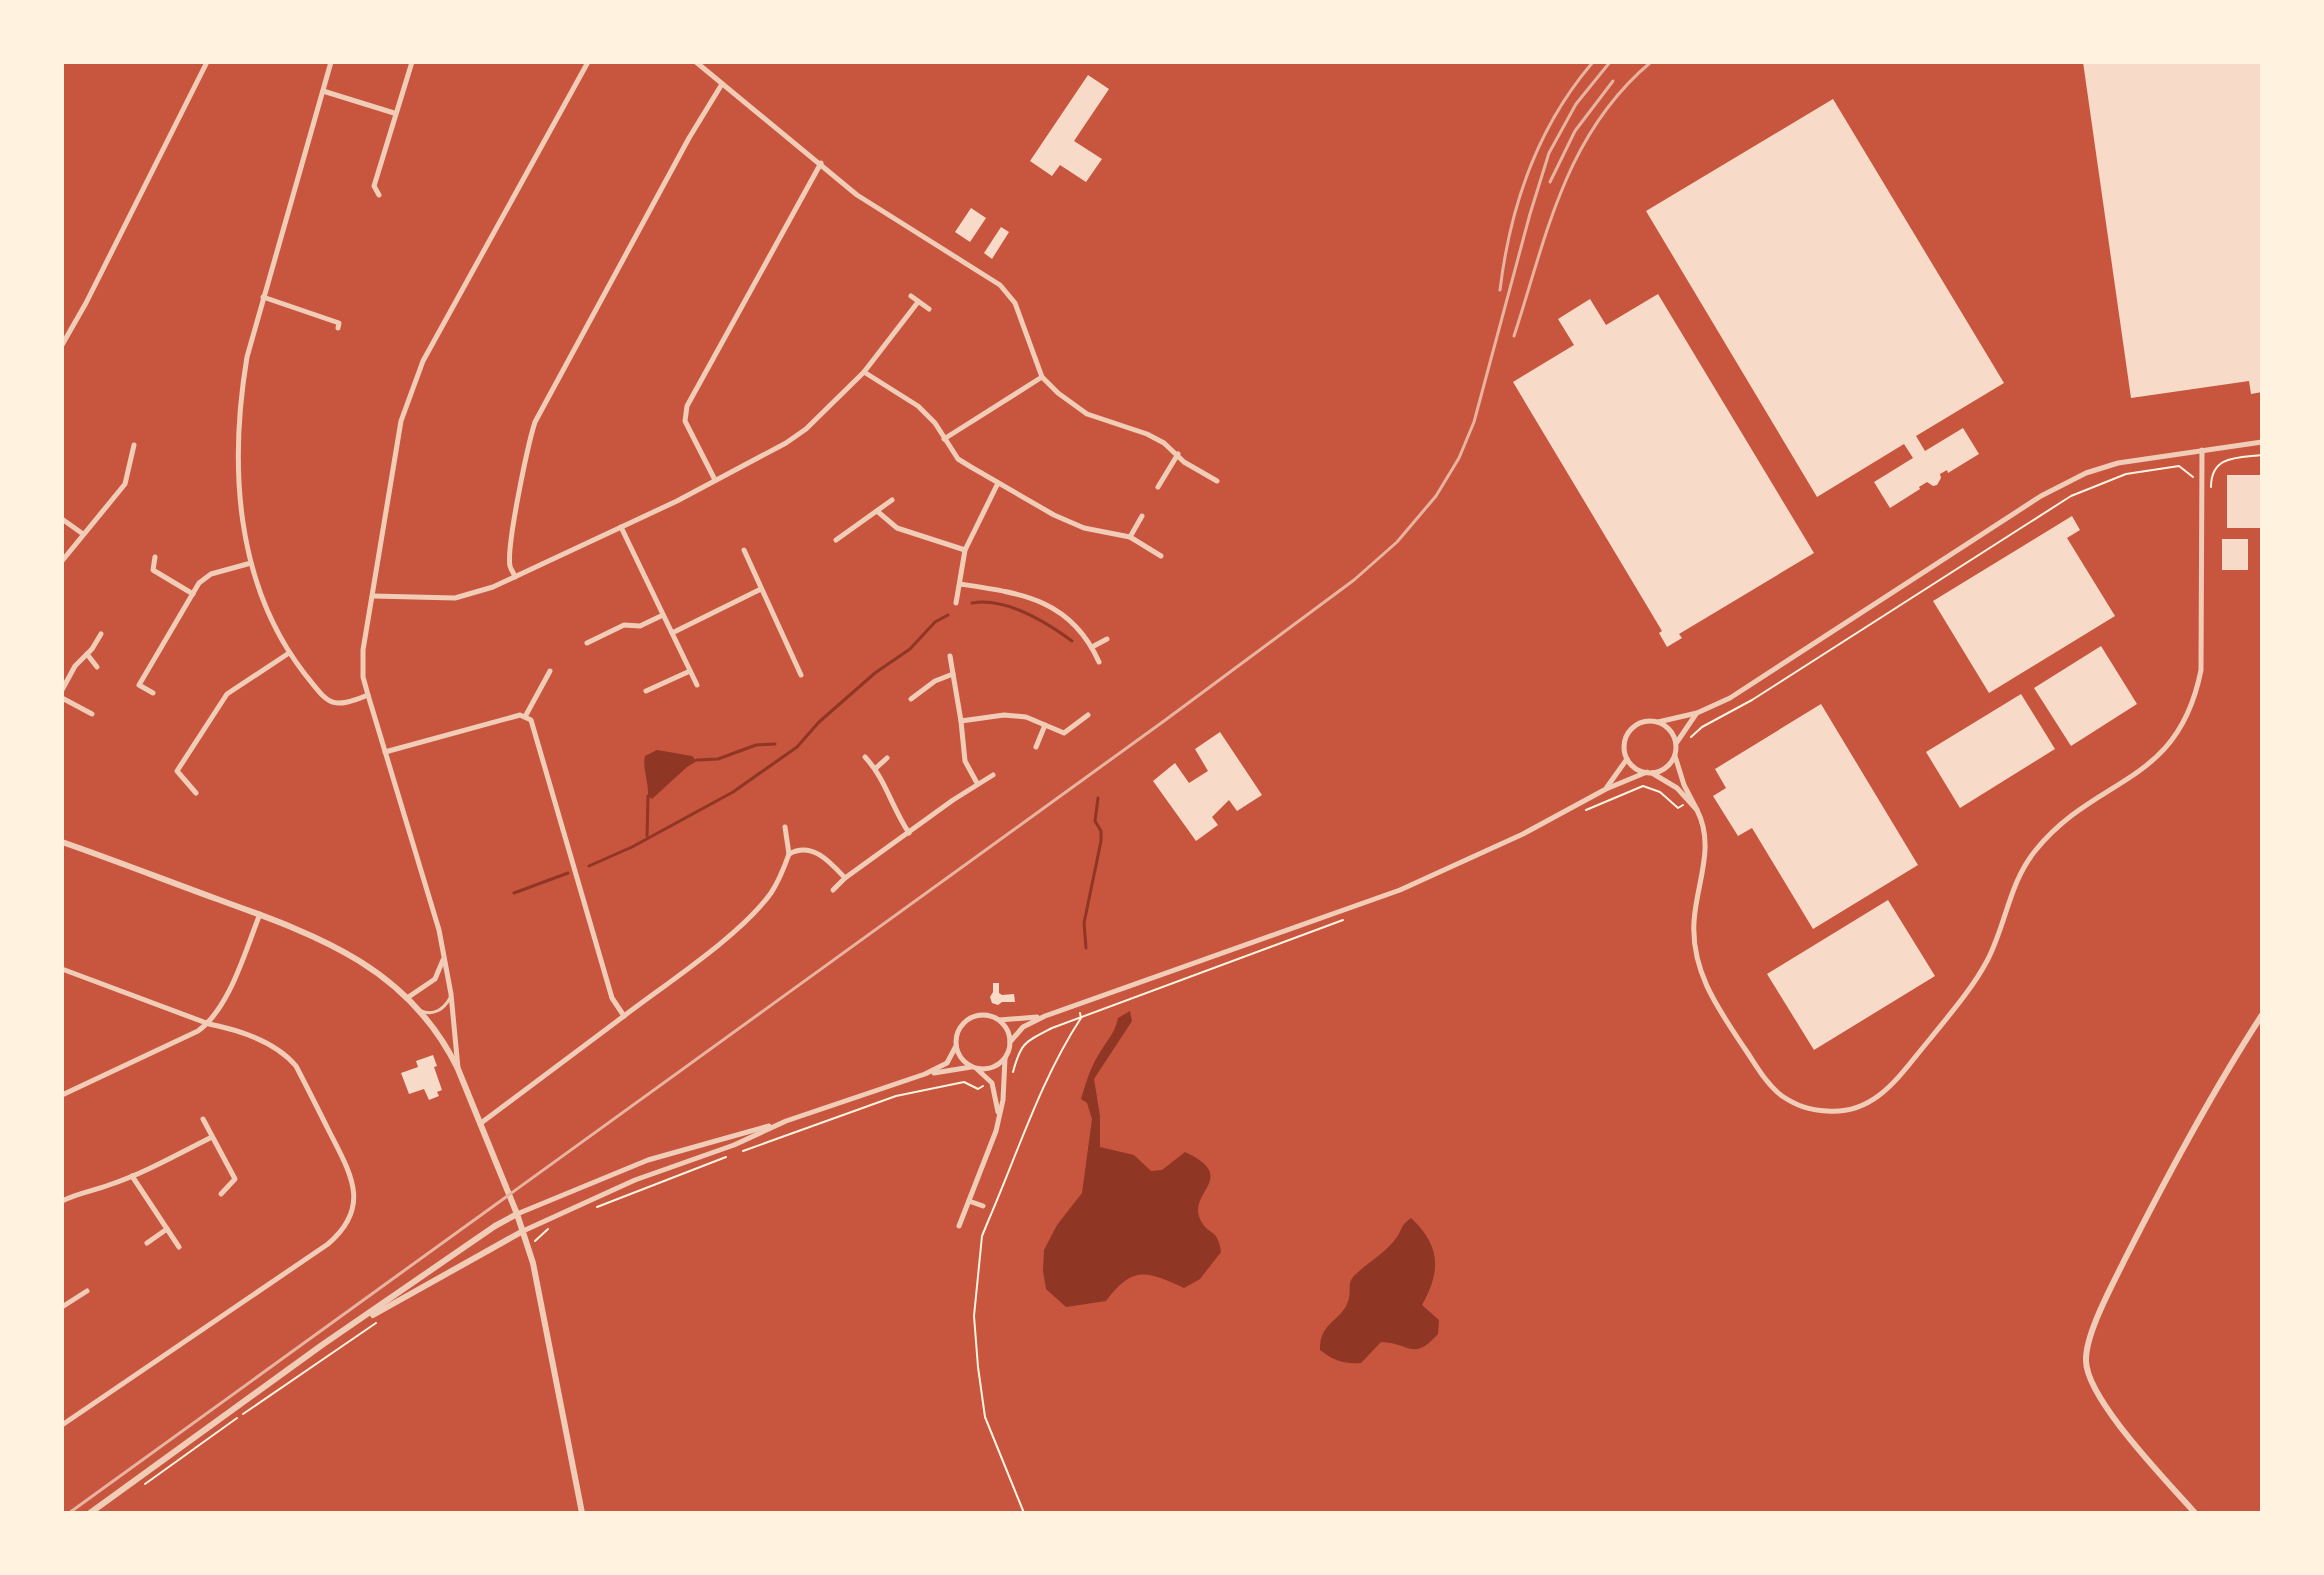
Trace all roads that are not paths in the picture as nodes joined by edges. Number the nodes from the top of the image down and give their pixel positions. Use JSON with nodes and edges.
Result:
{"nodes":[{"id":1,"x":207,"y":62,"type":"edge"},
{"id":2,"x":331,"y":62,"type":"edge"},
{"id":3,"x":412,"y":62,"type":"edge"},
{"id":4,"x":588,"y":62,"type":"edge"},
{"id":5,"x":696,"y":62,"type":"edge"},
{"id":6,"x":722,"y":84,"type":"junction"},
{"id":7,"x":323,"y":91,"type":"junction"},
{"id":8,"x":394,"y":113,"type":"junction"},
{"id":9,"x":821,"y":163,"type":"junction"},
{"id":10,"x":379,"y":195,"type":"dead end"},
{"id":11,"x":911,"y":296,"type":"dead end"},
{"id":12,"x":263,"y":297,"type":"junction"},
{"id":13,"x":918,"y":302,"type":"junction"},
{"id":14,"x":929,"y":309,"type":"dead end"},
{"id":15,"x":339,"y":324,"type":"dead end"},
{"id":16,"x":62,"y":345,"type":"edge"},
{"id":17,"x":864,"y":372,"type":"junction"},
{"id":18,"x":1042,"y":377,"type":"junction"},
{"id":19,"x":944,"y":439,"type":"junction"},
{"id":20,"x":2262,"y":442,"type":"edge"},
{"id":21,"x":134,"y":445,"type":"dead end"},
{"id":22,"x":2202,"y":450,"type":"junction"},
{"id":23,"x":1178,"y":454,"type":"junction"},
{"id":24,"x":715,"y":481,"type":"junction"},
{"id":25,"x":1217,"y":481,"type":"dead end"},
{"id":26,"x":998,"y":483,"type":"junction"},
{"id":27,"x":1158,"y":487,"type":"dead end"},
{"id":28,"x":892,"y":500,"type":"dead end"},
{"id":29,"x":877,"y":511,"type":"junction"},
{"id":30,"x":1142,"y":516,"type":"dead end"},
{"id":31,"x":62,"y":519,"type":"edge"},
{"id":32,"x":621,"y":527,"type":"junction"},
{"id":33,"x":83,"y":534,"type":"junction"},
{"id":34,"x":1130,"y":537,"type":"junction"},
{"id":35,"x":836,"y":540,"type":"dead end"},
{"id":36,"x":744,"y":550,"type":"dead end"},
{"id":37,"x":965,"y":550,"type":"junction"},
{"id":38,"x":1161,"y":556,"type":"dead end"},
{"id":39,"x":155,"y":557,"type":"dead end"},
{"id":40,"x":62,"y":561,"type":"edge"},
{"id":41,"x":251,"y":563,"type":"junction"},
{"id":42,"x":515,"y":577,"type":"junction"},
{"id":43,"x":960,"y":584,"type":"junction"},
{"id":44,"x":761,"y":589,"type":"junction"},
{"id":45,"x":193,"y":594,"type":"junction"},
{"id":46,"x":373,"y":596,"type":"junction"},
{"id":47,"x":956,"y":601,"type":"dead end"},
{"id":48,"x":663,"y":615,"type":"junction"},
{"id":49,"x":672,"y":633,"type":"junction"},
{"id":50,"x":101,"y":634,"type":"dead end"},
{"id":51,"x":1107,"y":639,"type":"dead end"},
{"id":52,"x":587,"y":643,"type":"dead end"},
{"id":53,"x":1092,"y":647,"type":"junction"},
{"id":54,"x":289,"y":653,"type":"junction"},
{"id":55,"x":87,"y":654,"type":"junction"},
{"id":56,"x":950,"y":656,"type":"dead end"},
{"id":57,"x":1099,"y":662,"type":"dead end"},
{"id":58,"x":97,"y":667,"type":"dead end"},
{"id":59,"x":550,"y":671,"type":"dead end"},
{"id":60,"x":690,"y":671,"type":"junction"},
{"id":61,"x":953,"y":674,"type":"junction"},
{"id":62,"x":801,"y":675,"type":"dead end"},
{"id":63,"x":697,"y":685,"type":"dead end"},
{"id":64,"x":62,"y":690,"type":"edge"},
{"id":65,"x":646,"y":691,"type":"dead end"},
{"id":66,"x":153,"y":693,"type":"dead end"},
{"id":67,"x":368,"y":695,"type":"junction"},
{"id":68,"x":62,"y":698,"type":"edge"},
{"id":69,"x":911,"y":699,"type":"dead end"},
{"id":70,"x":1697,"y":713,"type":"junction"},
{"id":71,"x":92,"y":714,"type":"dead end"},
{"id":72,"x":526,"y":715,"type":"junction"},
{"id":73,"x":1088,"y":715,"type":"dead end"},
{"id":74,"x":961,"y":721,"type":"junction"},
{"id":75,"x":1658,"y":722,"type":"junction"},
{"id":76,"x":1045,"y":725,"type":"junction"},
{"id":77,"x":1676,"y":744,"type":"junction"},
{"id":78,"x":1036,"y":747,"type":"dead end"},
{"id":79,"x":385,"y":752,"type":"junction"},
{"id":80,"x":1675,"y":755,"type":"junction"},
{"id":81,"x":865,"y":757,"type":"dead end"},
{"id":82,"x":887,"y":758,"type":"dead end"},
{"id":83,"x":1627,"y":759,"type":"junction"},
{"id":84,"x":876,"y":768,"type":"junction"},
{"id":85,"x":1650,"y":772,"type":"junction"},
{"id":86,"x":993,"y":775,"type":"dead end"},
{"id":87,"x":977,"y":783,"type":"junction"},
{"id":88,"x":1606,"y":789,"type":"junction"},
{"id":89,"x":196,"y":793,"type":"dead end"},
{"id":90,"x":1697,"y":810,"type":"junction"},
{"id":91,"x":785,"y":827,"type":"dead end"},
{"id":92,"x":909,"y":833,"type":"junction"},
{"id":93,"x":62,"y":842,"type":"edge"},
{"id":94,"x":789,"y":854,"type":"junction"},
{"id":95,"x":845,"y":878,"type":"junction"},
{"id":96,"x":833,"y":890,"type":"dead end"},
{"id":97,"x":260,"y":914,"type":"junction"},
{"id":98,"x":443,"y":950,"type":"junction"},
{"id":99,"x":62,"y":969,"type":"edge"},
{"id":100,"x":451,"y":994,"type":"junction"},
{"id":101,"x":407,"y":998,"type":"junction"},
{"id":102,"x":419,"y":1011,"type":"junction"},
{"id":103,"x":2262,"y":1015,"type":"edge"},
{"id":104,"x":624,"y":1016,"type":"junction"},
{"id":105,"x":1045,"y":1016,"type":"junction"},
{"id":106,"x":998,"y":1020,"type":"junction"},
{"id":107,"x":209,"y":1024,"type":"junction"},
{"id":108,"x":1010,"y":1042,"type":"junction"},
{"id":109,"x":956,"y":1046,"type":"junction"},
{"id":110,"x":1005,"y":1058,"type":"junction"},
{"id":111,"x":975,"y":1068,"type":"junction"},
{"id":112,"x":458,"y":1069,"type":"junction"},
{"id":113,"x":925,"y":1074,"type":"junction"},
{"id":114,"x":62,"y":1095,"type":"edge"},
{"id":115,"x":999,"y":1117,"type":"junction"},
{"id":116,"x":203,"y":1119,"type":"dead end"},
{"id":117,"x":786,"y":1121,"type":"junction"},
{"id":118,"x":481,"y":1123,"type":"junction"},
{"id":119,"x":212,"y":1137,"type":"junction"},
{"id":120,"x":132,"y":1176,"type":"junction"},
{"id":121,"x":221,"y":1194,"type":"dead end"},
{"id":122,"x":62,"y":1201,"type":"edge"},
{"id":123,"x":969,"y":1201,"type":"junction"},
{"id":124,"x":983,"y":1206,"type":"dead end"},
{"id":125,"x":517,"y":1214,"type":"junction"},
{"id":126,"x":959,"y":1226,"type":"dead end"},
{"id":127,"x":167,"y":1229,"type":"junction"},
{"id":128,"x":523,"y":1231,"type":"junction"},
{"id":129,"x":147,"y":1243,"type":"dead end"},
{"id":130,"x":179,"y":1247,"type":"dead end"},
{"id":131,"x":87,"y":1291,"type":"dead end"},
{"id":132,"x":62,"y":1307,"type":"edge"},
{"id":133,"x":322,"y":1345,"type":"junction"},
{"id":134,"x":62,"y":1425,"type":"edge"},
{"id":135,"x":90,"y":1513,"type":"edge"},
{"id":136,"x":582,"y":1513,"type":"edge"},
{"id":137,"x":2195,"y":1513,"type":"edge"}],
"edges":[{"from":1,"to":16,"type":"street"},
{"from":2,"to":7,"type":"street"},
{"from":3,"to":8,"type":"street"},
{"from":4,"to":46,"type":"street"},
{"from":5,"to":6,"type":"street"},
{"from":6,"to":9,"type":"street"},
{"from":6,"to":42,"type":"street"},
{"from":7,"to":8,"type":"street"},
{"from":7,"to":12,"type":"street"},
{"from":8,"to":10,"type":"street"},
{"from":9,"to":18,"type":"street"},
{"from":9,"to":24,"type":"street"},
{"from":11,"to":13,"type":"street"},
{"from":12,"to":15,"type":"street"},
{"from":12,"to":41,"type":"street"},
{"from":13,"to":14,"type":"street"},
{"from":13,"to":17,"type":"street"},
{"from":17,"to":19,"type":"street"},
{"from":17,"to":24,"type":"street"},
{"from":18,"to":19,"type":"street"},
{"from":18,"to":23,"type":"street"},
{"from":19,"to":26,"type":"street"},
{"from":20,"to":22,"type":"street"},
{"from":21,"to":33,"type":"street"},
{"from":22,"to":70,"type":"street"},
{"from":22,"to":90,"type":"street"},
{"from":23,"to":25,"type":"street"},
{"from":23,"to":27,"type":"street"},
{"from":24,"to":32,"type":"street"},
{"from":26,"to":34,"type":"street"},
{"from":26,"to":37,"type":"street"},
{"from":28,"to":29,"type":"street"},
{"from":29,"to":35,"type":"street"},
{"from":29,"to":37,"type":"street"},
{"from":30,"to":34,"type":"street"},
{"from":31,"to":33,"type":"street"},
{"from":32,"to":42,"type":"street"},
{"from":32,"to":48,"type":"street"},
{"from":33,"to":40,"type":"street"},
{"from":34,"to":38,"type":"street"},
{"from":36,"to":44,"type":"street"},
{"from":37,"to":43,"type":"street"},
{"from":39,"to":45,"type":"street"},
{"from":41,"to":45,"type":"street"},
{"from":41,"to":54,"type":"street"},
{"from":42,"to":46,"type":"street"},
{"from":43,"to":47,"type":"street"},
{"from":43,"to":53,"type":"street"},
{"from":44,"to":49,"type":"street"},
{"from":44,"to":62,"type":"street"},
{"from":45,"to":66,"type":"street"},
{"from":46,"to":67,"type":"street"},
{"from":48,"to":49,"type":"street"},
{"from":48,"to":52,"type":"street"},
{"from":49,"to":60,"type":"street"},
{"from":50,"to":55,"type":"street"},
{"from":51,"to":53,"type":"street"},
{"from":53,"to":57,"type":"street"},
{"from":54,"to":67,"type":"street"},
{"from":54,"to":89,"type":"street"},
{"from":55,"to":58,"type":"street"},
{"from":55,"to":64,"type":"street"},
{"from":56,"to":61,"type":"street"},
{"from":59,"to":72,"type":"street"},
{"from":60,"to":63,"type":"street"},
{"from":60,"to":65,"type":"street"},
{"from":61,"to":69,"type":"street"},
{"from":61,"to":74,"type":"street"},
{"from":67,"to":79,"type":"street"},
{"from":68,"to":71,"type":"street"},
{"from":70,"to":75,"type":"street"},
{"from":70,"to":77,"type":"street"},
{"from":72,"to":79,"type":"street"},
{"from":72,"to":104,"type":"street"},
{"from":73,"to":76,"type":"street"},
{"from":74,"to":76,"type":"street"},
{"from":74,"to":87,"type":"street"},
{"from":75,"to":77,"type":"street"},
{"from":75,"to":83,"type":"street"},
{"from":76,"to":78,"type":"street"},
{"from":77,"to":80,"type":"street"},
{"from":79,"to":98,"type":"street"},
{"from":80,"to":85,"type":"street"},
{"from":80,"to":90,"type":"street"},
{"from":81,"to":84,"type":"street"},
{"from":82,"to":84,"type":"street"},
{"from":83,"to":85,"type":"street"},
{"from":83,"to":88,"type":"street"},
{"from":84,"to":92,"type":"street"},
{"from":85,"to":88,"type":"street"},
{"from":85,"to":90,"type":"street"},
{"from":86,"to":87,"type":"street"},
{"from":87,"to":92,"type":"street"},
{"from":88,"to":105,"type":"street"},
{"from":91,"to":94,"type":"street"},
{"from":92,"to":95,"type":"street"},
{"from":93,"to":97,"type":"street"},
{"from":94,"to":95,"type":"street"},
{"from":94,"to":104,"type":"street"},
{"from":95,"to":96,"type":"street"},
{"from":97,"to":101,"type":"street"},
{"from":97,"to":107,"type":"street"},
{"from":98,"to":100,"type":"street"},
{"from":98,"to":101,"type":"street"},
{"from":99,"to":107,"type":"street"},
{"from":100,"to":102,"type":"lane"},
{"from":100,"to":112,"type":"street"},
{"from":101,"to":102,"type":"street"},
{"from":102,"to":112,"type":"street"},
{"from":103,"to":137,"type":"street"},
{"from":104,"to":118,"type":"street"},
{"from":105,"to":106,"type":"street"},
{"from":105,"to":108,"type":"street"},
{"from":106,"to":108,"type":"street"},
{"from":106,"to":109,"type":"street"},
{"from":107,"to":114,"type":"street"},
{"from":107,"to":134,"type":"street"},
{"from":108,"to":110,"type":"street"},
{"from":109,"to":111,"type":"street"},
{"from":109,"to":113,"type":"street"},
{"from":110,"to":111,"type":"street"},
{"from":110,"to":115,"type":"street"},
{"from":111,"to":113,"type":"street"},
{"from":111,"to":115,"type":"street"},
{"from":112,"to":118,"type":"street"},
{"from":113,"to":117,"type":"street"},
{"from":115,"to":123,"type":"street"},
{"from":116,"to":119,"type":"street"},
{"from":117,"to":125,"type":"street"},
{"from":117,"to":128,"type":"street"},
{"from":118,"to":125,"type":"street"},
{"from":119,"to":120,"type":"street"},
{"from":119,"to":121,"type":"street"},
{"from":120,"to":122,"type":"street"},
{"from":120,"to":127,"type":"street"},
{"from":123,"to":124,"type":"street"},
{"from":123,"to":126,"type":"street"},
{"from":125,"to":128,"type":"street"},
{"from":125,"to":133,"type":"street"},
{"from":127,"to":129,"type":"street"},
{"from":127,"to":130,"type":"street"},
{"from":128,"to":133,"type":"street"},
{"from":128,"to":136,"type":"street"},
{"from":131,"to":132,"type":"street"},
{"from":133,"to":135,"type":"street"}]}
